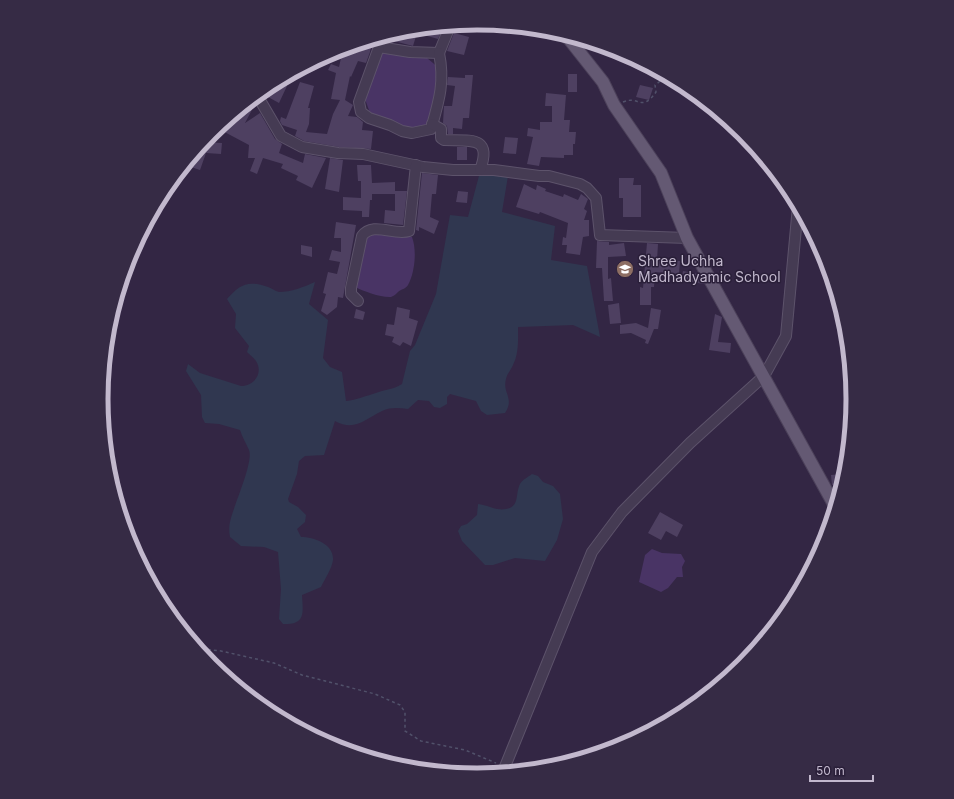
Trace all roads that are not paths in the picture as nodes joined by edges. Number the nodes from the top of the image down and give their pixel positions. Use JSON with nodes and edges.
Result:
{"nodes":[{"id":1,"x":448,"y":31,"type":"edge"},
{"id":2,"x":572,"y":43,"type":"edge"},
{"id":3,"x":377,"y":44,"type":"edge"},
{"id":4,"x":379,"y":44,"type":"edge"},
{"id":5,"x":439,"y":53,"type":"junction"},
{"id":6,"x":260,"y":100,"type":"edge"},
{"id":7,"x":432,"y":124,"type":"junction"},
{"id":8,"x":416,"y":165,"type":"junction"},
{"id":9,"x":480,"y":170,"type":"junction"},
{"id":10,"x":797,"y":215,"type":"edge"},
{"id":11,"x":687,"y":238,"type":"junction"},
{"id":12,"x":358,"y":301,"type":"dead end"},
{"id":13,"x":764,"y":376,"type":"junction"},
{"id":14,"x":832,"y":501,"type":"edge"},
{"id":15,"x":504,"y":768,"type":"edge"}],
"edges":[{"from":1,"to":5,"type":"street"},
{"from":2,"to":11,"type":"main road"},
{"from":3,"to":7,"type":"street"},
{"from":4,"to":5,"type":"street"},
{"from":5,"to":7,"type":"street"},
{"from":6,"to":8,"type":"street"},
{"from":7,"to":9,"type":"street"},
{"from":8,"to":9,"type":"street"},
{"from":8,"to":12,"type":"street"},
{"from":9,"to":11,"type":"street"},
{"from":10,"to":13,"type":"street"},
{"from":11,"to":13,"type":"main road"},
{"from":13,"to":14,"type":"main road"},
{"from":13,"to":15,"type":"street"}]}
